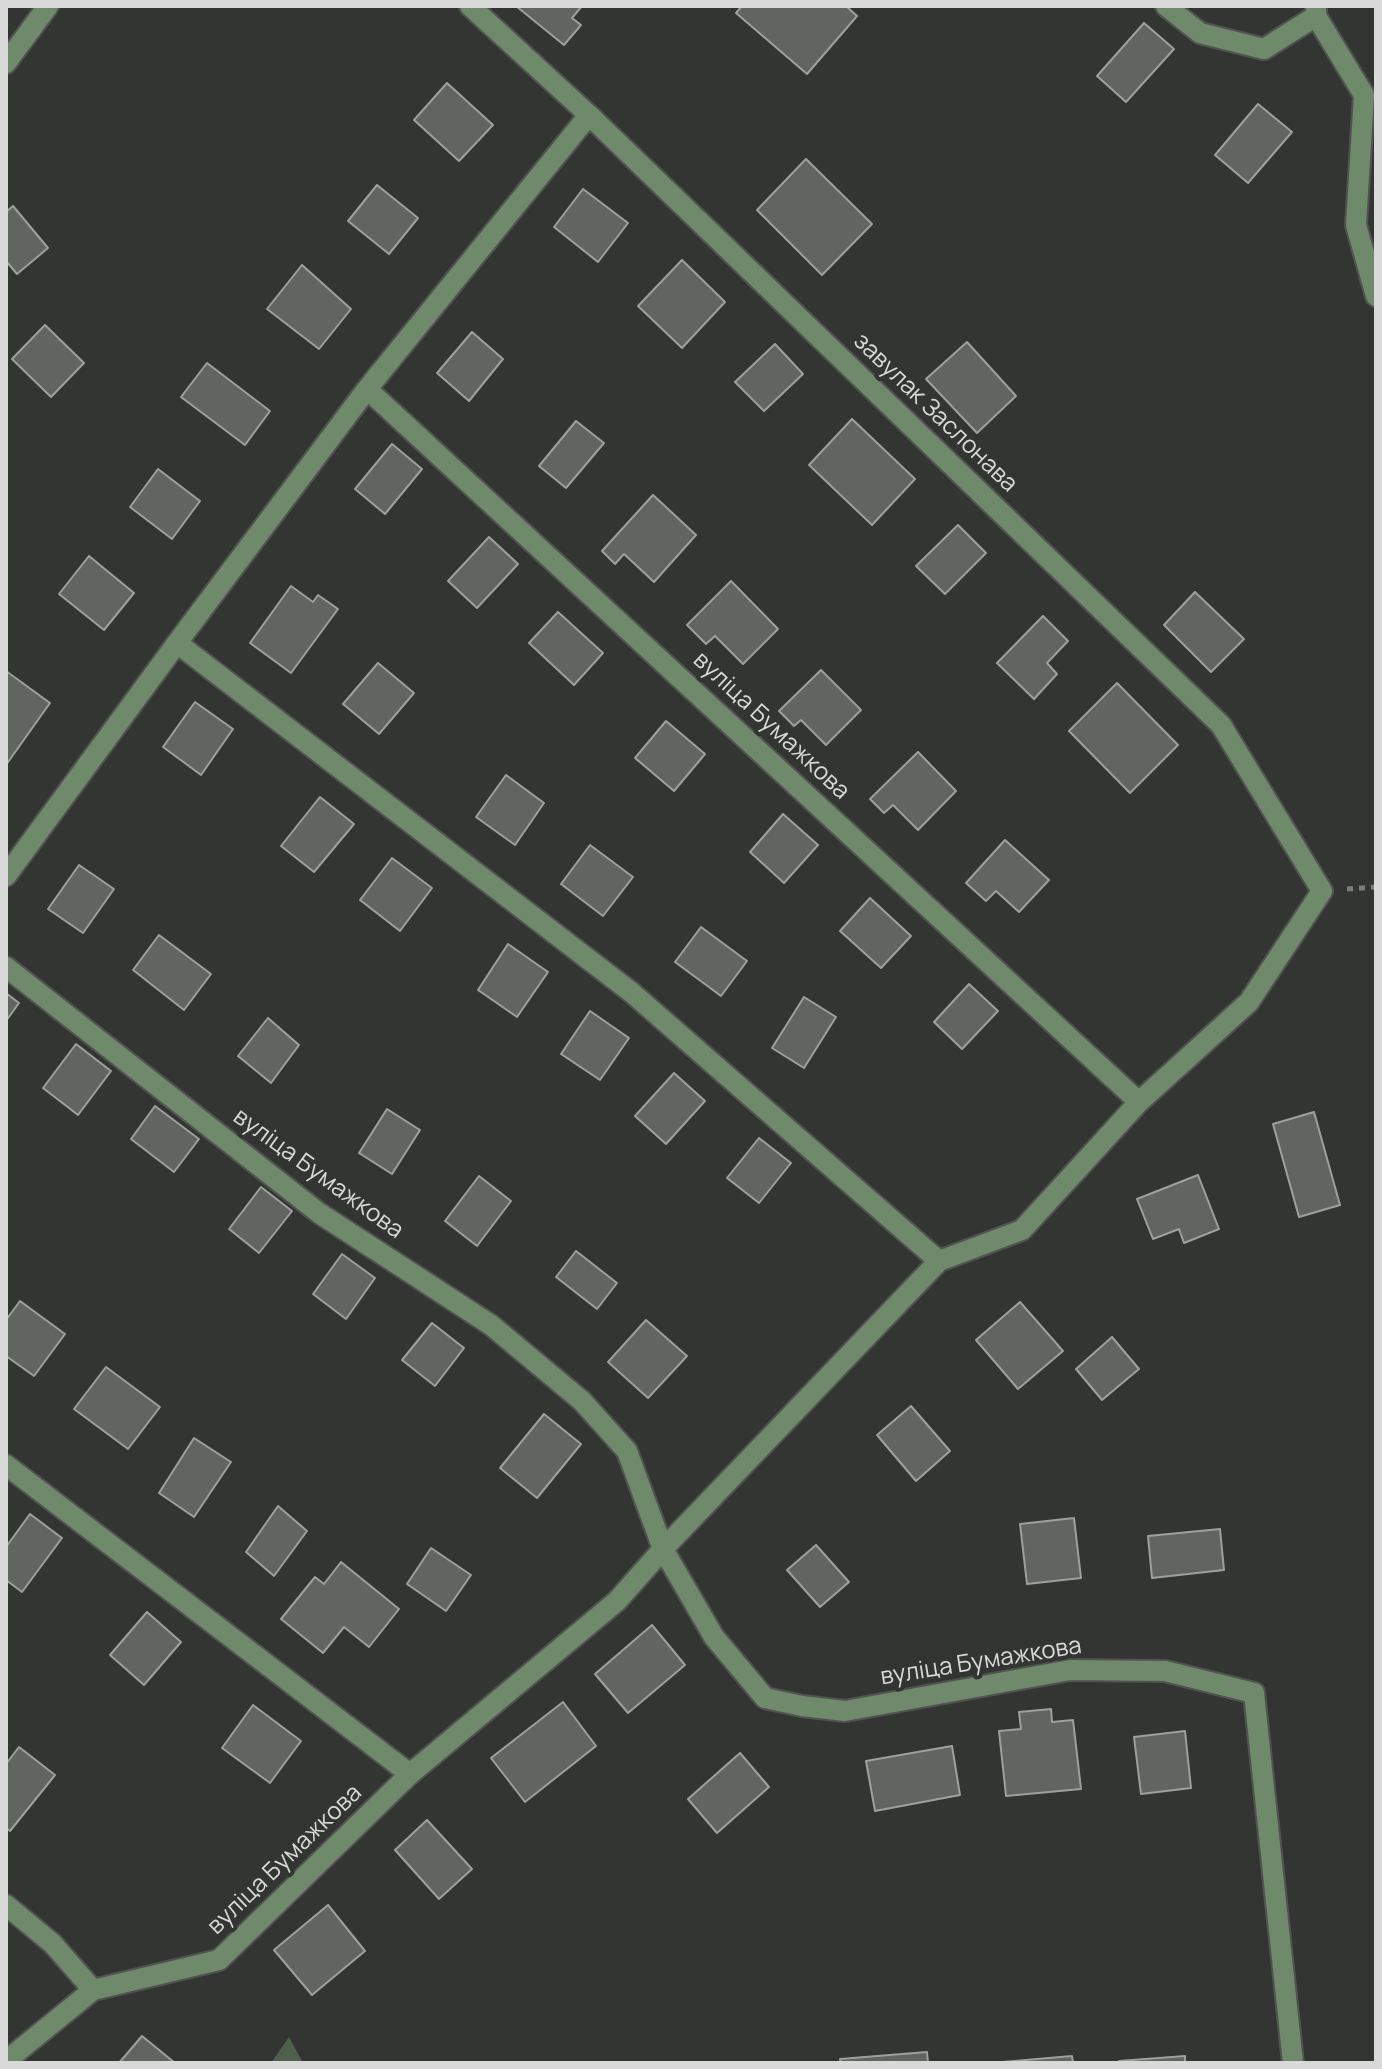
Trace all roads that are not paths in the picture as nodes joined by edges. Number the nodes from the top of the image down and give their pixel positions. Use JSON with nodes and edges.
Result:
{"nodes":[{"id":1,"x":48,"y":6,"type":"edge"},
{"id":2,"x":470,"y":6,"type":"edge"},
{"id":3,"x":1166,"y":6,"type":"edge"},
{"id":4,"x":1316,"y":11,"type":"edge"},
{"id":5,"x":6,"y":63,"type":"edge"},
{"id":6,"x":589,"y":115,"type":"junction"},
{"id":7,"x":1376,"y":296,"type":"edge"},
{"id":8,"x":367,"y":389,"type":"junction"},
{"id":9,"x":177,"y":643,"type":"junction"},
{"id":10,"x":6,"y":876,"type":"edge"},
{"id":11,"x":1322,"y":891,"type":"joint"},
{"id":12,"x":6,"y":967,"type":"edge"},
{"id":13,"x":1139,"y":1102,"type":"junction"},
{"id":14,"x":939,"y":1261,"type":"junction"},
{"id":15,"x":6,"y":1465,"type":"edge"},
{"id":16,"x":663,"y":1549,"type":"junction"},
{"id":17,"x":410,"y":1774,"type":"junction"},
{"id":18,"x":6,"y":1905,"type":"edge"},
{"id":19,"x":93,"y":1990,"type":"junction"},
{"id":20,"x":6,"y":2061,"type":"edge"},
{"id":21,"x":1293,"y":2063,"type":"edge"}],
"edges":[{"from":1,"to":5,"type":"street"},
{"from":2,"to":6,"type":"street","name":"завулак Заслонава"},
{"from":3,"to":4,"type":"street"},
{"from":4,"to":7,"type":"street"},
{"from":6,"to":8,"type":"street"},
{"from":6,"to":11,"type":"street","name":"завулак Заслонава"},
{"from":8,"to":9,"type":"street"},
{"from":8,"to":13,"type":"street","name":"вуліца Бумажкова"},
{"from":9,"to":10,"type":"street"},
{"from":9,"to":14,"type":"street"},
{"from":11,"to":13,"type":"street","name":"вуліца Бумажкова"},
{"from":12,"to":16,"type":"street","name":"вуліца Бумажкова"},
{"from":13,"to":14,"type":"street","name":"вуліца Бумажкова"},
{"from":14,"to":16,"type":"street","name":"вуліца Бумажкова"},
{"from":15,"to":17,"type":"street"},
{"from":16,"to":17,"type":"street","name":"вуліца Бумажкова"},
{"from":16,"to":21,"type":"street","name":"вуліца Бумажкова"},
{"from":17,"to":19,"type":"street","name":"вуліца Бумажкова"},
{"from":18,"to":19,"type":"street"},
{"from":19,"to":20,"type":"street","name":"вуліца Бумажкова"}]}
